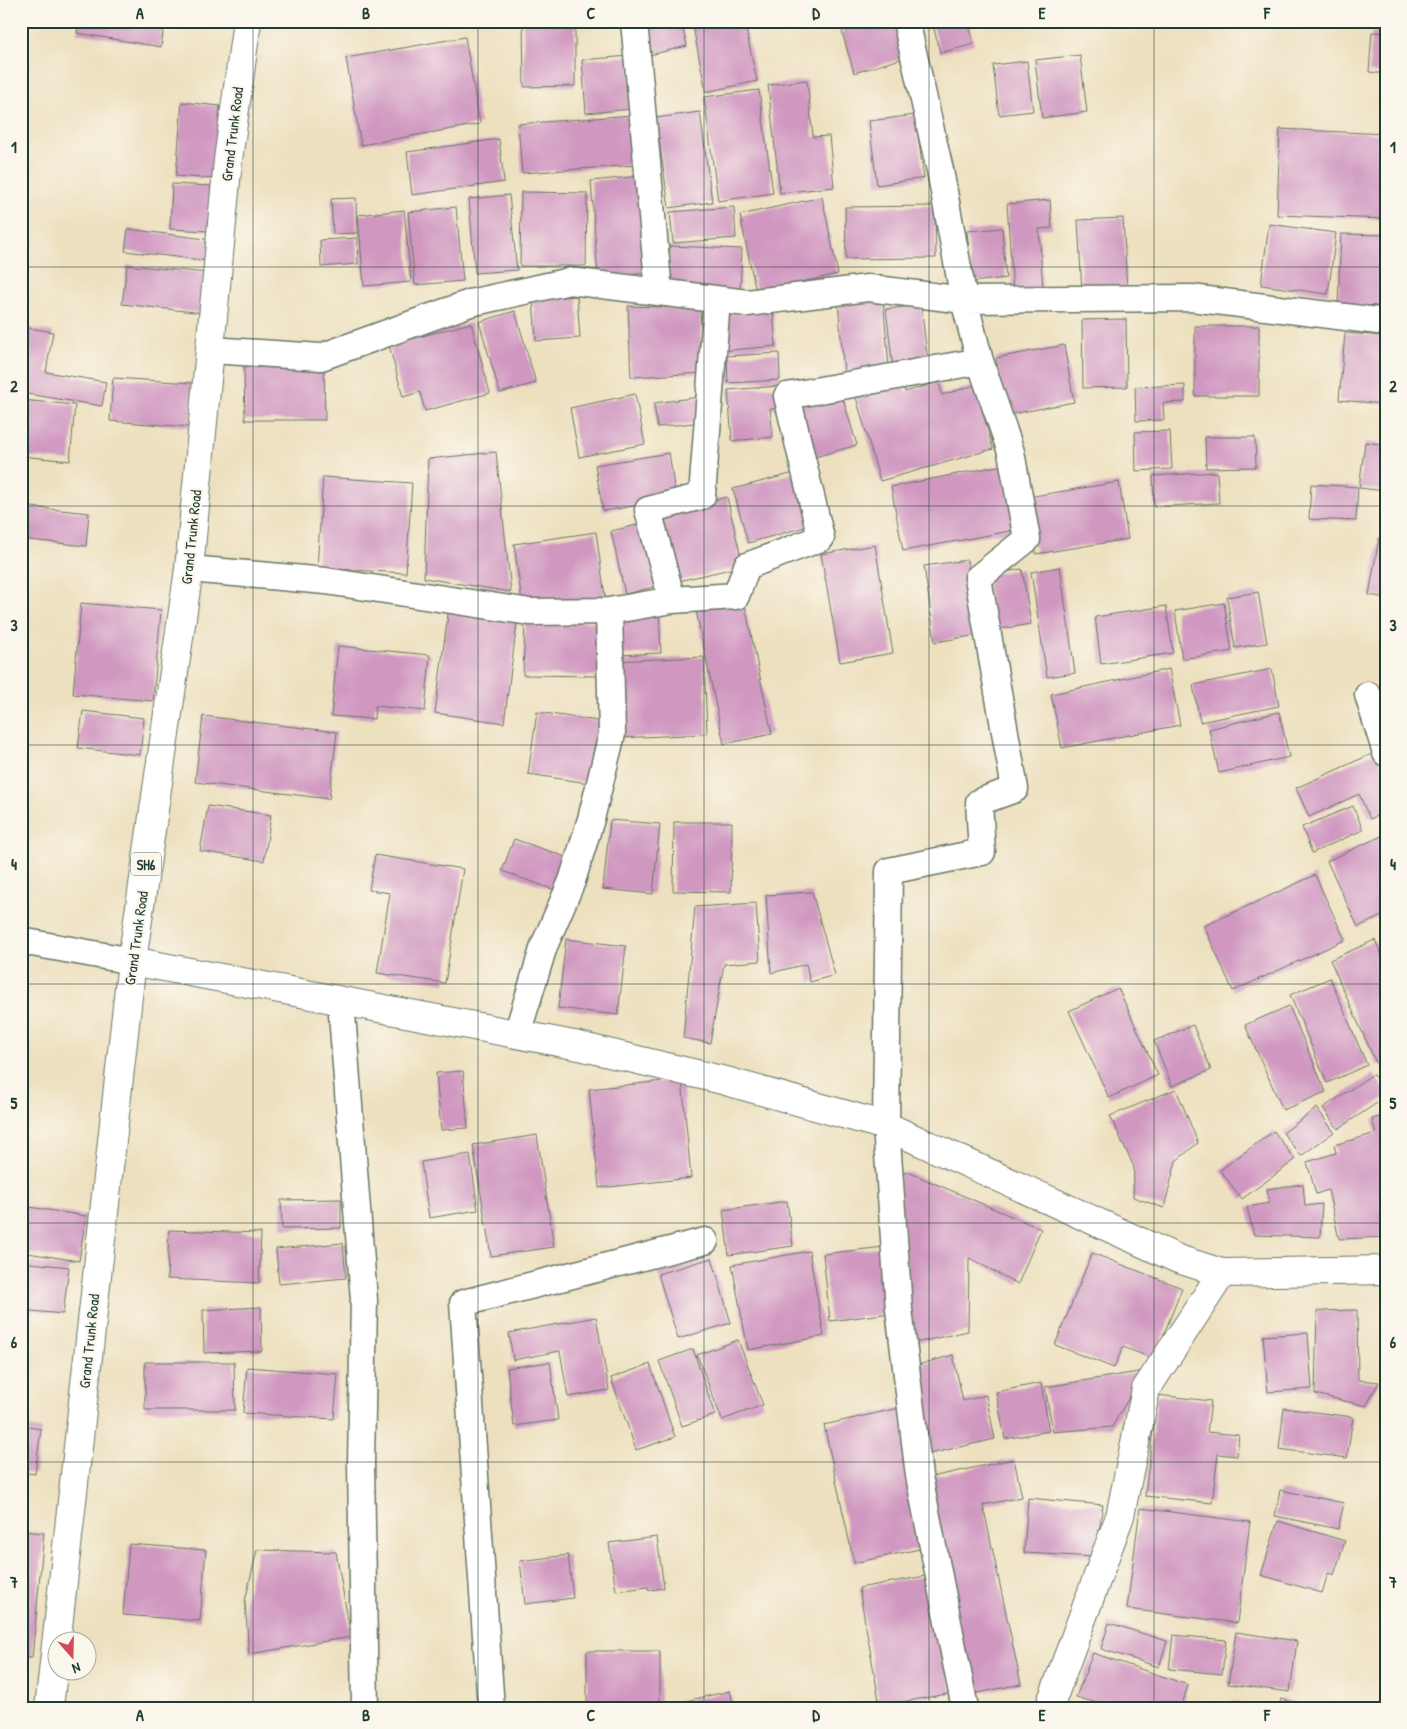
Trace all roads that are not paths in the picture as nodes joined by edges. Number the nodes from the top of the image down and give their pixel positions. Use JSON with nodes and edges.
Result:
{"nodes":[{"id":1,"x":247,"y":21,"type":"edge"},
{"id":2,"x":634,"y":21,"type":"edge"},
{"id":3,"x":906,"y":21,"type":"edge"},
{"id":4,"x":659,"y":292,"type":"junction"},
{"id":5,"x":717,"y":300,"type":"junction"},
{"id":6,"x":964,"y":300,"type":"junction"},
{"id":7,"x":1386,"y":322,"type":"edge"},
{"id":8,"x":210,"y":350,"type":"junction"},
{"id":9,"x":980,"y":361,"type":"junction"},
{"id":10,"x":189,"y":569,"type":"junction"},
{"id":11,"x":672,"y":600,"type":"junction"},
{"id":12,"x":609,"y":611,"type":"junction"},
{"id":13,"x":1368,"y":695,"type":"dead end"},
{"id":14,"x":1386,"y":753,"type":"edge"},
{"id":15,"x":21,"y":941,"type":"edge"},
{"id":16,"x":132,"y":961,"type":"junction"},
{"id":17,"x":341,"y":1001,"type":"junction"},
{"id":18,"x":517,"y":1034,"type":"junction"},
{"id":19,"x":886,"y":1126,"type":"junction"},
{"id":20,"x":705,"y":1241,"type":"dead end"},
{"id":21,"x":1386,"y":1270,"type":"edge"},
{"id":22,"x":1222,"y":1273,"type":"junction"},
{"id":23,"x":49,"y":1708,"type":"edge"},
{"id":24,"x":365,"y":1708,"type":"edge"},
{"id":25,"x":491,"y":1708,"type":"edge"},
{"id":26,"x":965,"y":1708,"type":"edge"},
{"id":27,"x":1049,"y":1708,"type":"edge"}],
"edges":[{"from":1,"to":8,"type":"main road","name":"Grand Trunk Road","number":"SH6"},
{"from":2,"to":4,"type":"street"},
{"from":3,"to":6,"type":"street"},
{"from":4,"to":5,"type":"street"},
{"from":4,"to":8,"type":"street"},
{"from":5,"to":6,"type":"street"},
{"from":5,"to":11,"type":"street"},
{"from":6,"to":7,"type":"street"},
{"from":6,"to":9,"type":"street"},
{"from":8,"to":10,"type":"main road","name":"Grand Trunk Road","number":"SH6"},
{"from":9,"to":11,"type":"street"},
{"from":9,"to":19,"type":"street"},
{"from":10,"to":12,"type":"street"},
{"from":10,"to":16,"type":"main road","name":"Grand Trunk Road","number":"SH6"},
{"from":11,"to":12,"type":"street"},
{"from":12,"to":18,"type":"street"},
{"from":13,"to":14,"type":"street"},
{"from":15,"to":16,"type":"street"},
{"from":16,"to":17,"type":"main road"},
{"from":16,"to":23,"type":"main road","name":"Grand Trunk Road","number":"SH6"},
{"from":17,"to":18,"type":"main road"},
{"from":17,"to":24,"type":"street"},
{"from":18,"to":19,"type":"main road"},
{"from":19,"to":22,"type":"main road"},
{"from":19,"to":26,"type":"street"},
{"from":20,"to":25,"type":"street"},
{"from":21,"to":22,"type":"main road"},
{"from":22,"to":27,"type":"main road"}]}
